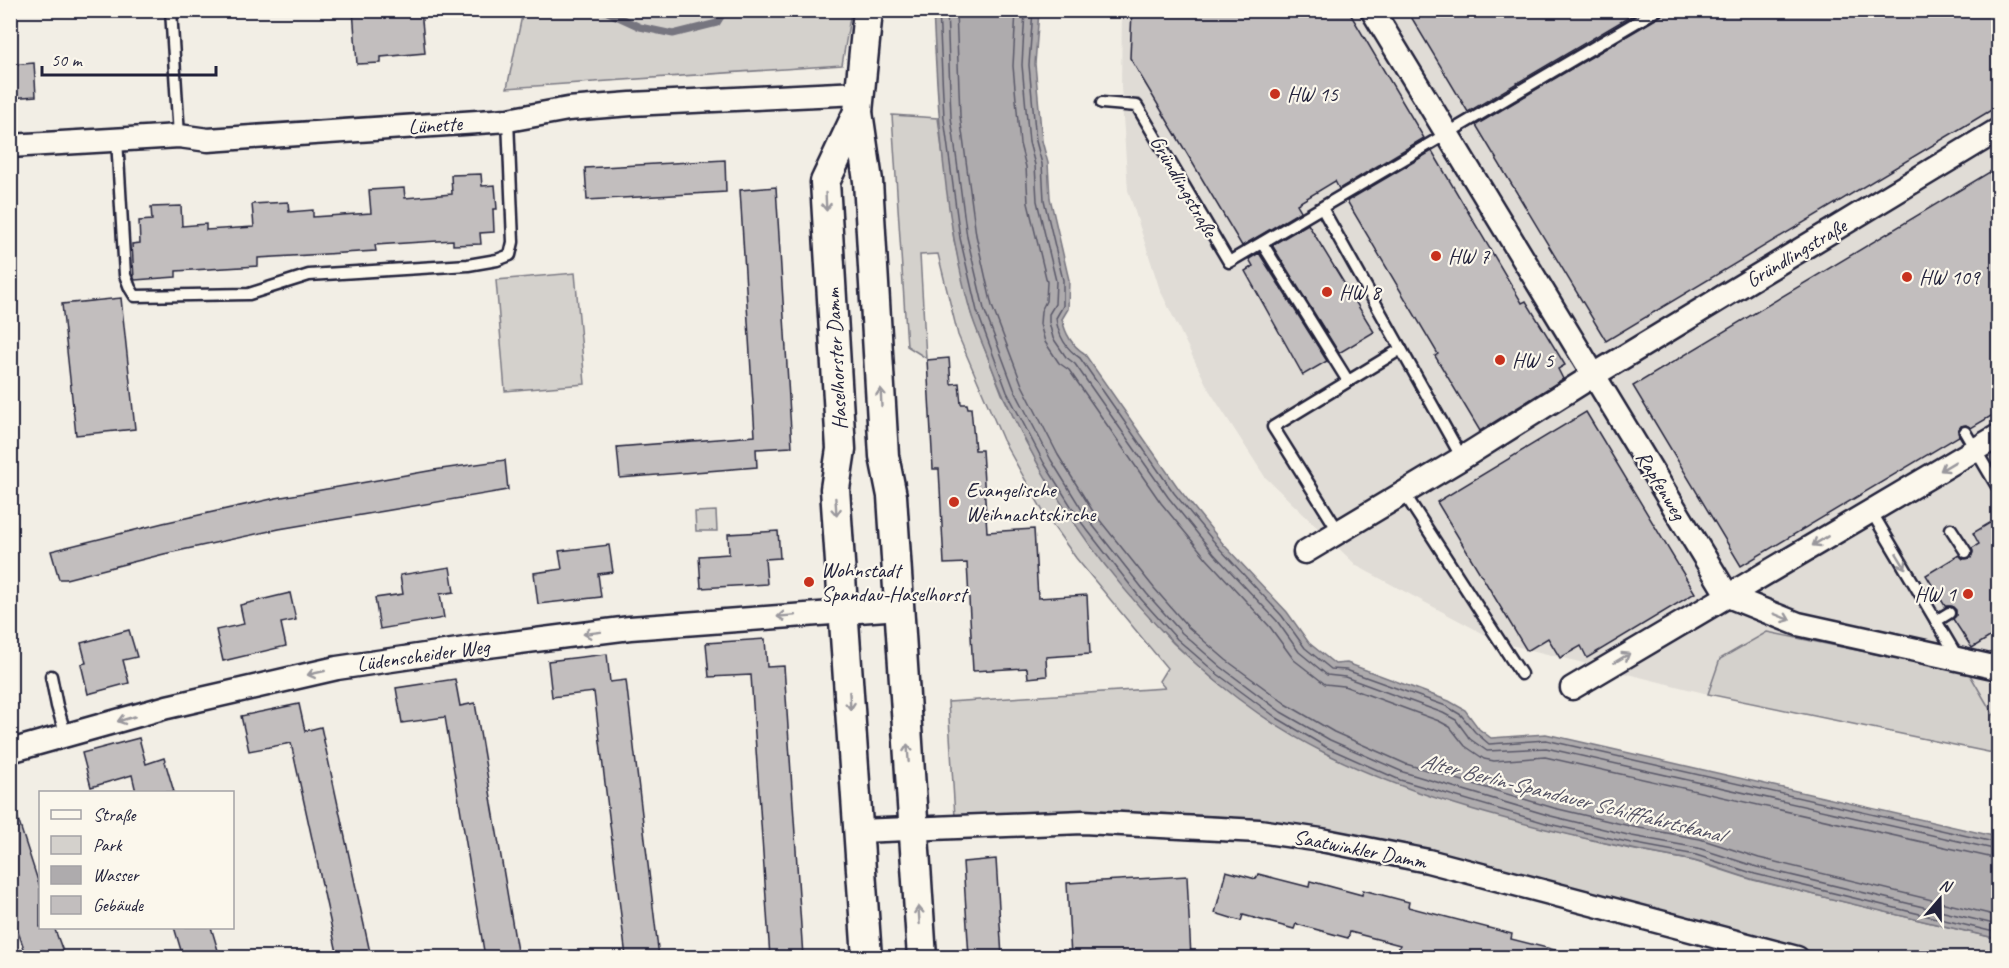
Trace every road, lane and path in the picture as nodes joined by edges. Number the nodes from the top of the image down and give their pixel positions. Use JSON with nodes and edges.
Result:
{"nodes":[{"id":1,"x":171,"y":10,"type":"edge"},
{"id":2,"x":868,"y":10,"type":"edge"},
{"id":3,"x":1372,"y":10,"type":"edge"},
{"id":4,"x":1657,"y":10,"type":"edge"},
{"id":5,"x":858,"y":103,"type":"junction"},
{"id":6,"x":1102,"y":103,"type":"dead end"},
{"id":7,"x":508,"y":120,"type":"junction"},
{"id":8,"x":1998,"y":130,"type":"edge"},
{"id":9,"x":1448,"y":135,"type":"junction"},
{"id":10,"x":179,"y":136,"type":"junction"},
{"id":11,"x":117,"y":139,"type":"junction"},
{"id":12,"x":10,"y":146,"type":"edge"},
{"id":13,"x":1322,"y":208,"type":"junction"},
{"id":14,"x":1262,"y":243,"type":"junction"},
{"id":15,"x":1401,"y":349,"type":"junction"},
{"id":16,"x":1594,"y":375,"type":"junction"},
{"id":17,"x":1348,"y":381,"type":"junction"},
{"id":18,"x":1998,"y":436,"type":"edge"},
{"id":19,"x":1970,"y":441,"type":"junction"},
{"id":20,"x":1462,"y":458,"type":"junction"},
{"id":21,"x":1998,"y":488,"type":"edge"},
{"id":22,"x":1404,"y":493,"type":"junction"},
{"id":23,"x":1871,"y":511,"type":"junction"},
{"id":24,"x":1951,"y":529,"type":"dead end"},
{"id":25,"x":1338,"y":532,"type":"junction"},
{"id":26,"x":1305,"y":552,"type":"dead end"},
{"id":27,"x":1966,"y":552,"type":"dead end"},
{"id":28,"x":1728,"y":596,"type":"junction"},
{"id":29,"x":899,"y":608,"type":"junction"},
{"id":30,"x":844,"y":611,"type":"junction"},
{"id":31,"x":1949,"y":613,"type":"dead end"},
{"id":32,"x":1936,"y":621,"type":"junction"},
{"id":33,"x":1958,"y":658,"type":"junction"},
{"id":34,"x":1998,"y":668,"type":"edge"},
{"id":35,"x":1521,"y":674,"type":"dead end"},
{"id":36,"x":51,"y":676,"type":"dead end"},
{"id":37,"x":1572,"y":688,"type":"dead end"},
{"id":38,"x":66,"y":736,"type":"junction"},
{"id":39,"x":10,"y":751,"type":"edge"},
{"id":40,"x":913,"y":829,"type":"junction"},
{"id":41,"x":859,"y":831,"type":"junction"},
{"id":42,"x":1744,"y":951,"type":"edge"},
{"id":43,"x":867,"y":957,"type":"edge"},
{"id":44,"x":922,"y":957,"type":"edge"},
{"id":45,"x":1797,"y":957,"type":"edge"}],
"edges":[{"from":1,"to":10,"type":"lane"},
{"from":2,"to":5,"type":"street"},
{"from":3,"to":9,"type":"street"},
{"from":4,"to":9,"type":"lane","name":"Gründlingstraße"},
{"from":5,"to":7,"type":"street","name":"Lünette"},
{"from":29,"to":5,"type":"street","name":"Haselhorster Damm","one_way":true},
{"from":5,"to":30,"type":"street","name":"Haselhorster Damm","one_way":true},
{"from":6,"to":14,"type":"lane","name":"Gründlingstraße"},
{"from":7,"to":10,"type":"street","name":"Lünette"},
{"from":7,"to":11,"type":"lane"},
{"from":8,"to":16,"type":"street","name":"Gründlingstraße"},
{"from":9,"to":13,"type":"lane","name":"Gründlingstraße"},
{"from":9,"to":16,"type":"street"},
{"from":10,"to":11,"type":"street","name":"Lünette"},
{"from":11,"to":12,"type":"street","name":"Lünette"},
{"from":13,"to":14,"type":"lane","name":"Gründlingstraße"},
{"from":13,"to":15,"type":"lane"},
{"from":14,"to":17,"type":"lane"},
{"from":15,"to":17,"type":"lane"},
{"from":15,"to":20,"type":"lane"},
{"from":16,"to":20,"type":"street","name":"Gründlingstraße"},
{"from":16,"to":28,"type":"street","name":"Rapfenweg"},
{"from":17,"to":25,"type":"lane"},
{"from":18,"to":19,"type":"street"},
{"from":19,"to":21,"type":"lane"},
{"from":19,"to":23,"type":"street","one_way":true},
{"from":20,"to":22,"type":"street","name":"Gründlingstraße"},
{"from":22,"to":25,"type":"street","name":"Gründlingstraße"},
{"from":22,"to":35,"type":"lane"},
{"from":23,"to":28,"type":"street","one_way":true},
{"from":23,"to":32,"type":"lane","one_way":true},
{"from":24,"to":27,"type":"lane"},
{"from":25,"to":26,"type":"street","name":"Gründlingstraße"},
{"from":28,"to":33,"type":"street","one_way":true},
{"from":37,"to":28,"type":"street","one_way":true},
{"from":29,"to":30,"type":"street"},
{"from":40,"to":29,"type":"street","name":"Haselhorster Damm","one_way":true},
{"from":30,"to":38,"type":"street","name":"Lüdenscheider Weg","one_way":true},
{"from":30,"to":41,"type":"street","name":"Haselhorster Damm","one_way":true},
{"from":31,"to":32,"type":"lane"},
{"from":32,"to":33,"type":"lane"},
{"from":33,"to":34,"type":"street"},
{"from":36,"to":38,"type":"lane"},
{"from":38,"to":39,"type":"street","name":"Lüdenscheider Weg"},
{"from":40,"to":41,"type":"street"},
{"from":40,"to":42,"type":"street","name":"Saatwinkler Damm"},
{"from":44,"to":40,"type":"street","name":"Haselhorster Damm","one_way":true},
{"from":41,"to":43,"type":"street","name":"Haselhorster Damm"},
{"from":42,"to":45,"type":"street","name":"Saatwinkler Damm"}]}
